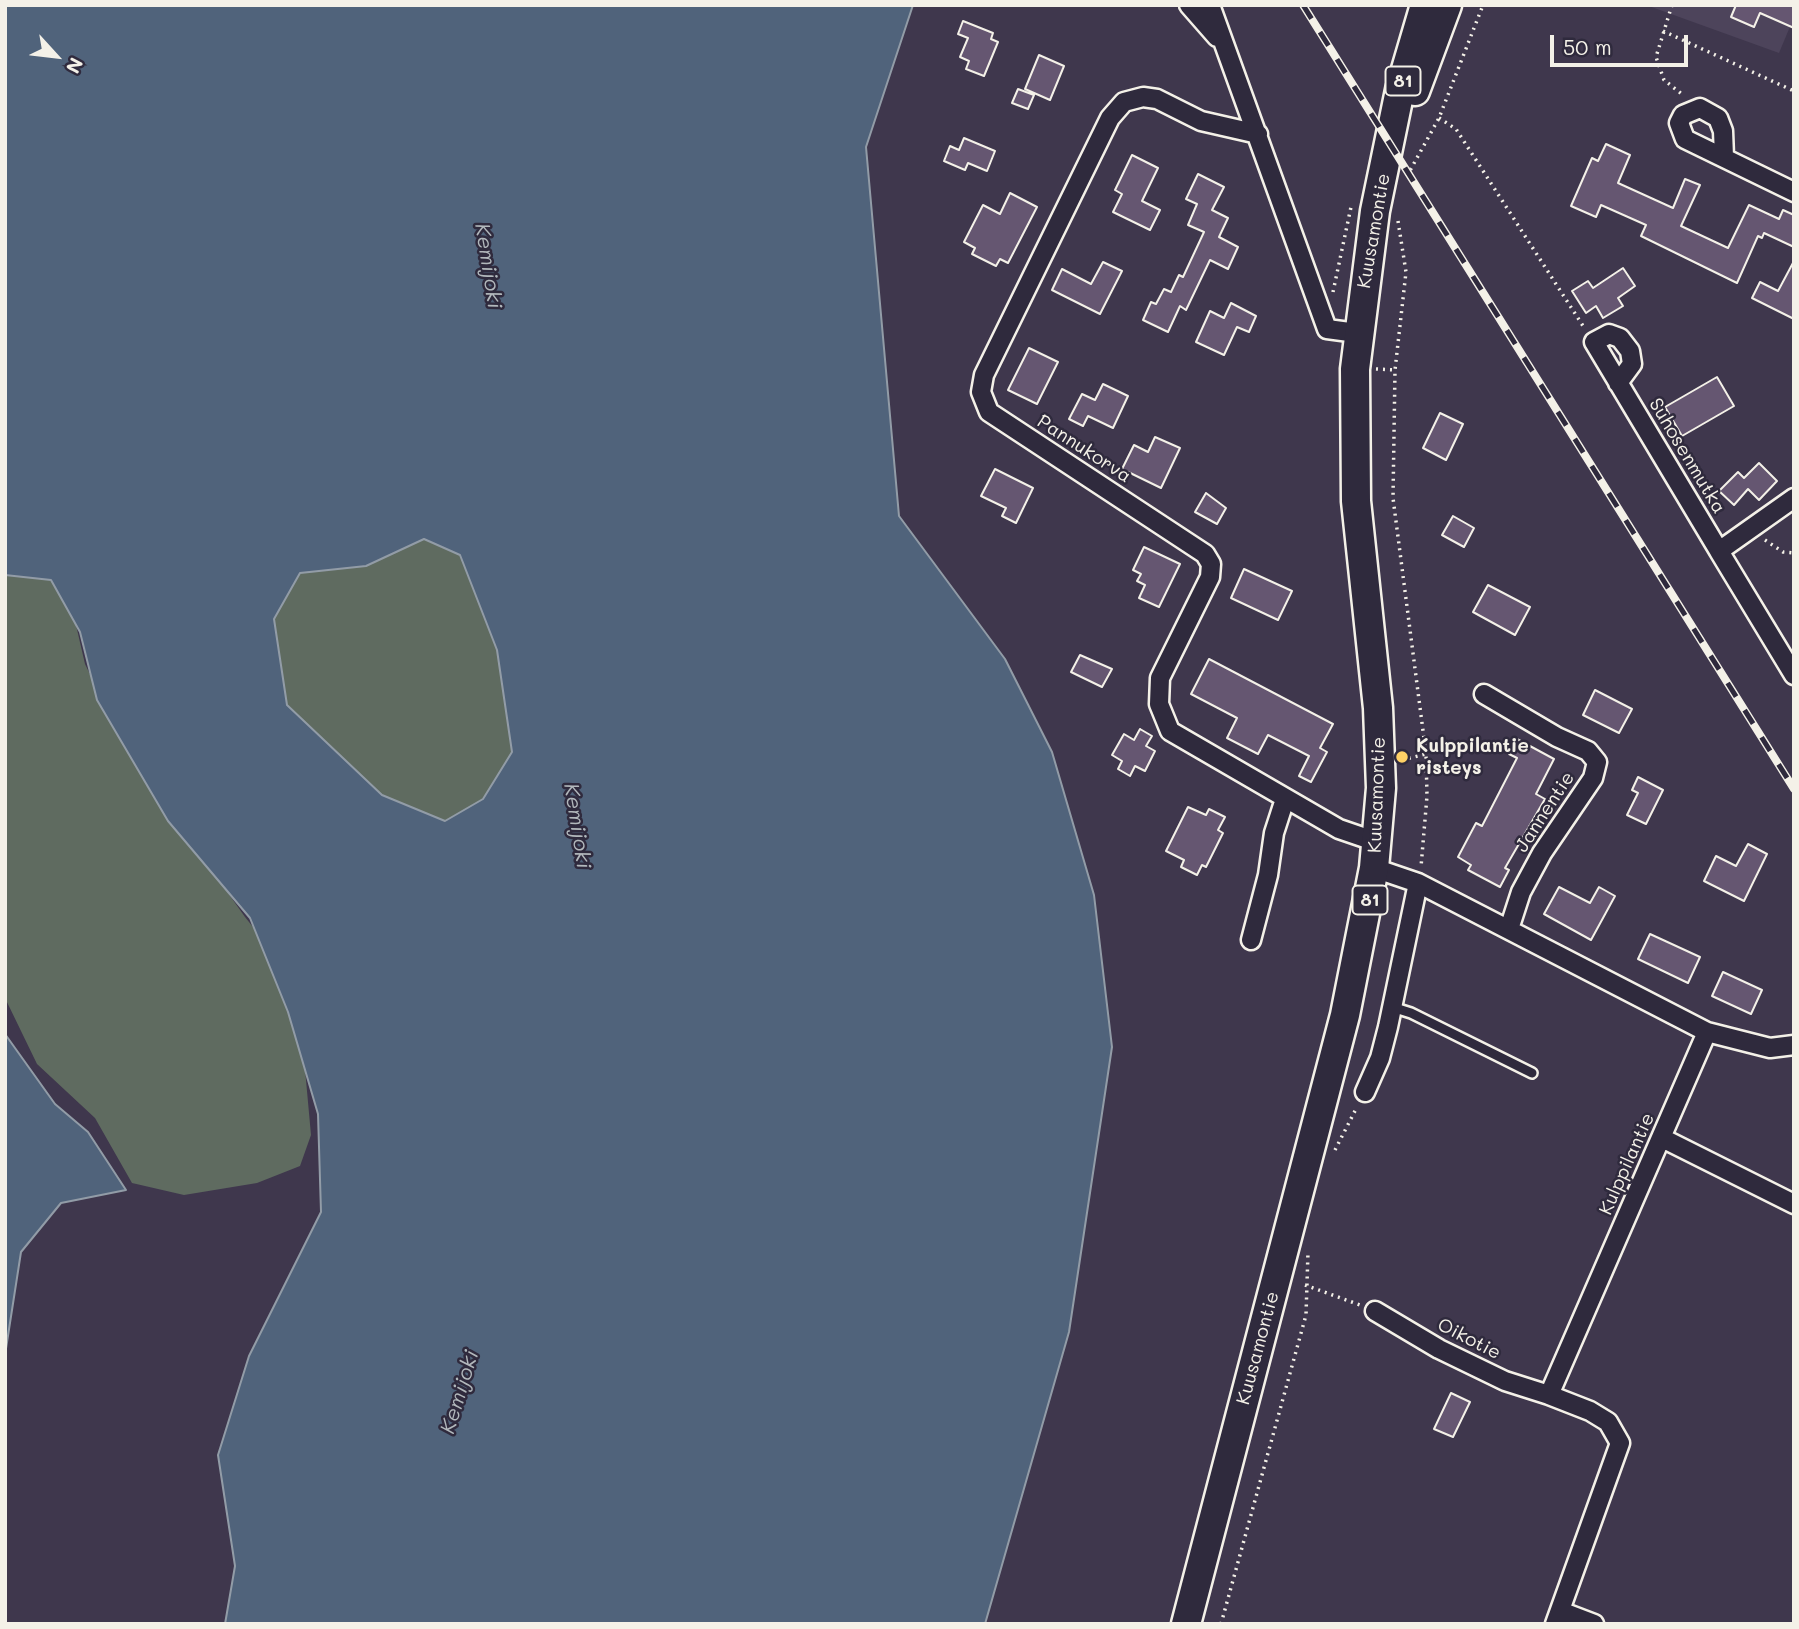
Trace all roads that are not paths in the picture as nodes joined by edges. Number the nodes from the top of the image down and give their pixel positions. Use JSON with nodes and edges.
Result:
{"nodes":[{"id":1,"x":1189,"y":5,"type":"edge"},
{"id":2,"x":1210,"y":5,"type":"edge"},
{"id":3,"x":1425,"y":5,"type":"edge"},
{"id":4,"x":1447,"y":5,"type":"edge"},
{"id":5,"x":1222,"y":42,"type":"junction"},
{"id":6,"x":1258,"y":134,"type":"junction"},
{"id":7,"x":1724,"y":157,"type":"junction"},
{"id":8,"x":1387,"y":158,"type":"junction"},
{"id":9,"x":1794,"y":192,"type":"edge"},
{"id":10,"x":1357,"y":333,"type":"junction"},
{"id":11,"x":1618,"y":383,"type":"junction"},
{"id":12,"x":1794,"y":498,"type":"edge"},
{"id":13,"x":1720,"y":551,"type":"junction"},
{"id":14,"x":1794,"y":675,"type":"edge"},
{"id":15,"x":1484,"y":694,"type":"dead end"},
{"id":16,"x":1286,"y":799,"type":"junction"},
{"id":17,"x":1376,"y":855,"type":"junction"},
{"id":18,"x":1418,"y":883,"type":"junction"},
{"id":19,"x":1509,"y":929,"type":"junction"},
{"id":20,"x":1251,"y":940,"type":"dead end"},
{"id":21,"x":1392,"y":1007,"type":"junction"},
{"id":22,"x":1707,"y":1032,"type":"junction"},
{"id":23,"x":1794,"y":1045,"type":"edge"},
{"id":24,"x":1532,"y":1073,"type":"dead end"},
{"id":25,"x":1365,"y":1092,"type":"road end"},
{"id":26,"x":1662,"y":1138,"type":"junction"},
{"id":27,"x":1794,"y":1204,"type":"edge"},
{"id":28,"x":1375,"y":1311,"type":"road end"},
{"id":29,"x":1549,"y":1395,"type":"junction"},
{"id":30,"x":1558,"y":1618,"type":"edge"},
{"id":31,"x":1186,"y":1624,"type":"edge"},
{"id":32,"x":1594,"y":1624,"type":"edge"}],
"edges":[{"from":1,"to":5,"type":"street"},
{"from":2,"to":5,"type":"street"},
{"from":3,"to":8,"type":"main road","name":"Kuusamontie","number":"81"},
{"from":4,"to":8,"type":"main road","name":"Kuusamontie","number":"81"},
{"from":5,"to":6,"type":"street"},
{"from":6,"to":10,"type":"street"},
{"from":6,"to":16,"type":"street","name":"Pannukorva"},
{"from":7,"to":7,"type":"street"},
{"from":7,"to":9,"type":"street"},
{"from":8,"to":10,"type":"main road","name":"Kuusamontie","number":"81"},
{"from":10,"to":17,"type":"main road","name":"Kuusamontie","number":"81"},
{"from":11,"to":11,"type":"street","name":"Suhosenmutka"},
{"from":11,"to":13,"type":"street","name":"Suhosenmutka"},
{"from":12,"to":13,"type":"street"},
{"from":13,"to":14,"type":"street","name":"Suhosenmutka"},
{"from":15,"to":19,"type":"street","name":"Jannentie"},
{"from":16,"to":17,"type":"street","name":"Pannukorva"},
{"from":16,"to":20,"type":"street"},
{"from":17,"to":18,"type":"street"},
{"from":17,"to":31,"type":"main road","name":"Kuusamontie","number":"81"},
{"from":18,"to":19,"type":"street"},
{"from":18,"to":21,"type":"street"},
{"from":19,"to":22,"type":"street"},
{"from":21,"to":24,"type":"lane"},
{"from":21,"to":25,"type":"street"},
{"from":22,"to":23,"type":"street"},
{"from":22,"to":26,"type":"street","name":"Kulppilantie"},
{"from":26,"to":27,"type":"street"},
{"from":26,"to":29,"type":"street","name":"Kulppilantie"},
{"from":28,"to":29,"type":"street","name":"Oikotie"},
{"from":29,"to":30,"type":"street"},
{"from":30,"to":32,"type":"street"}]}
